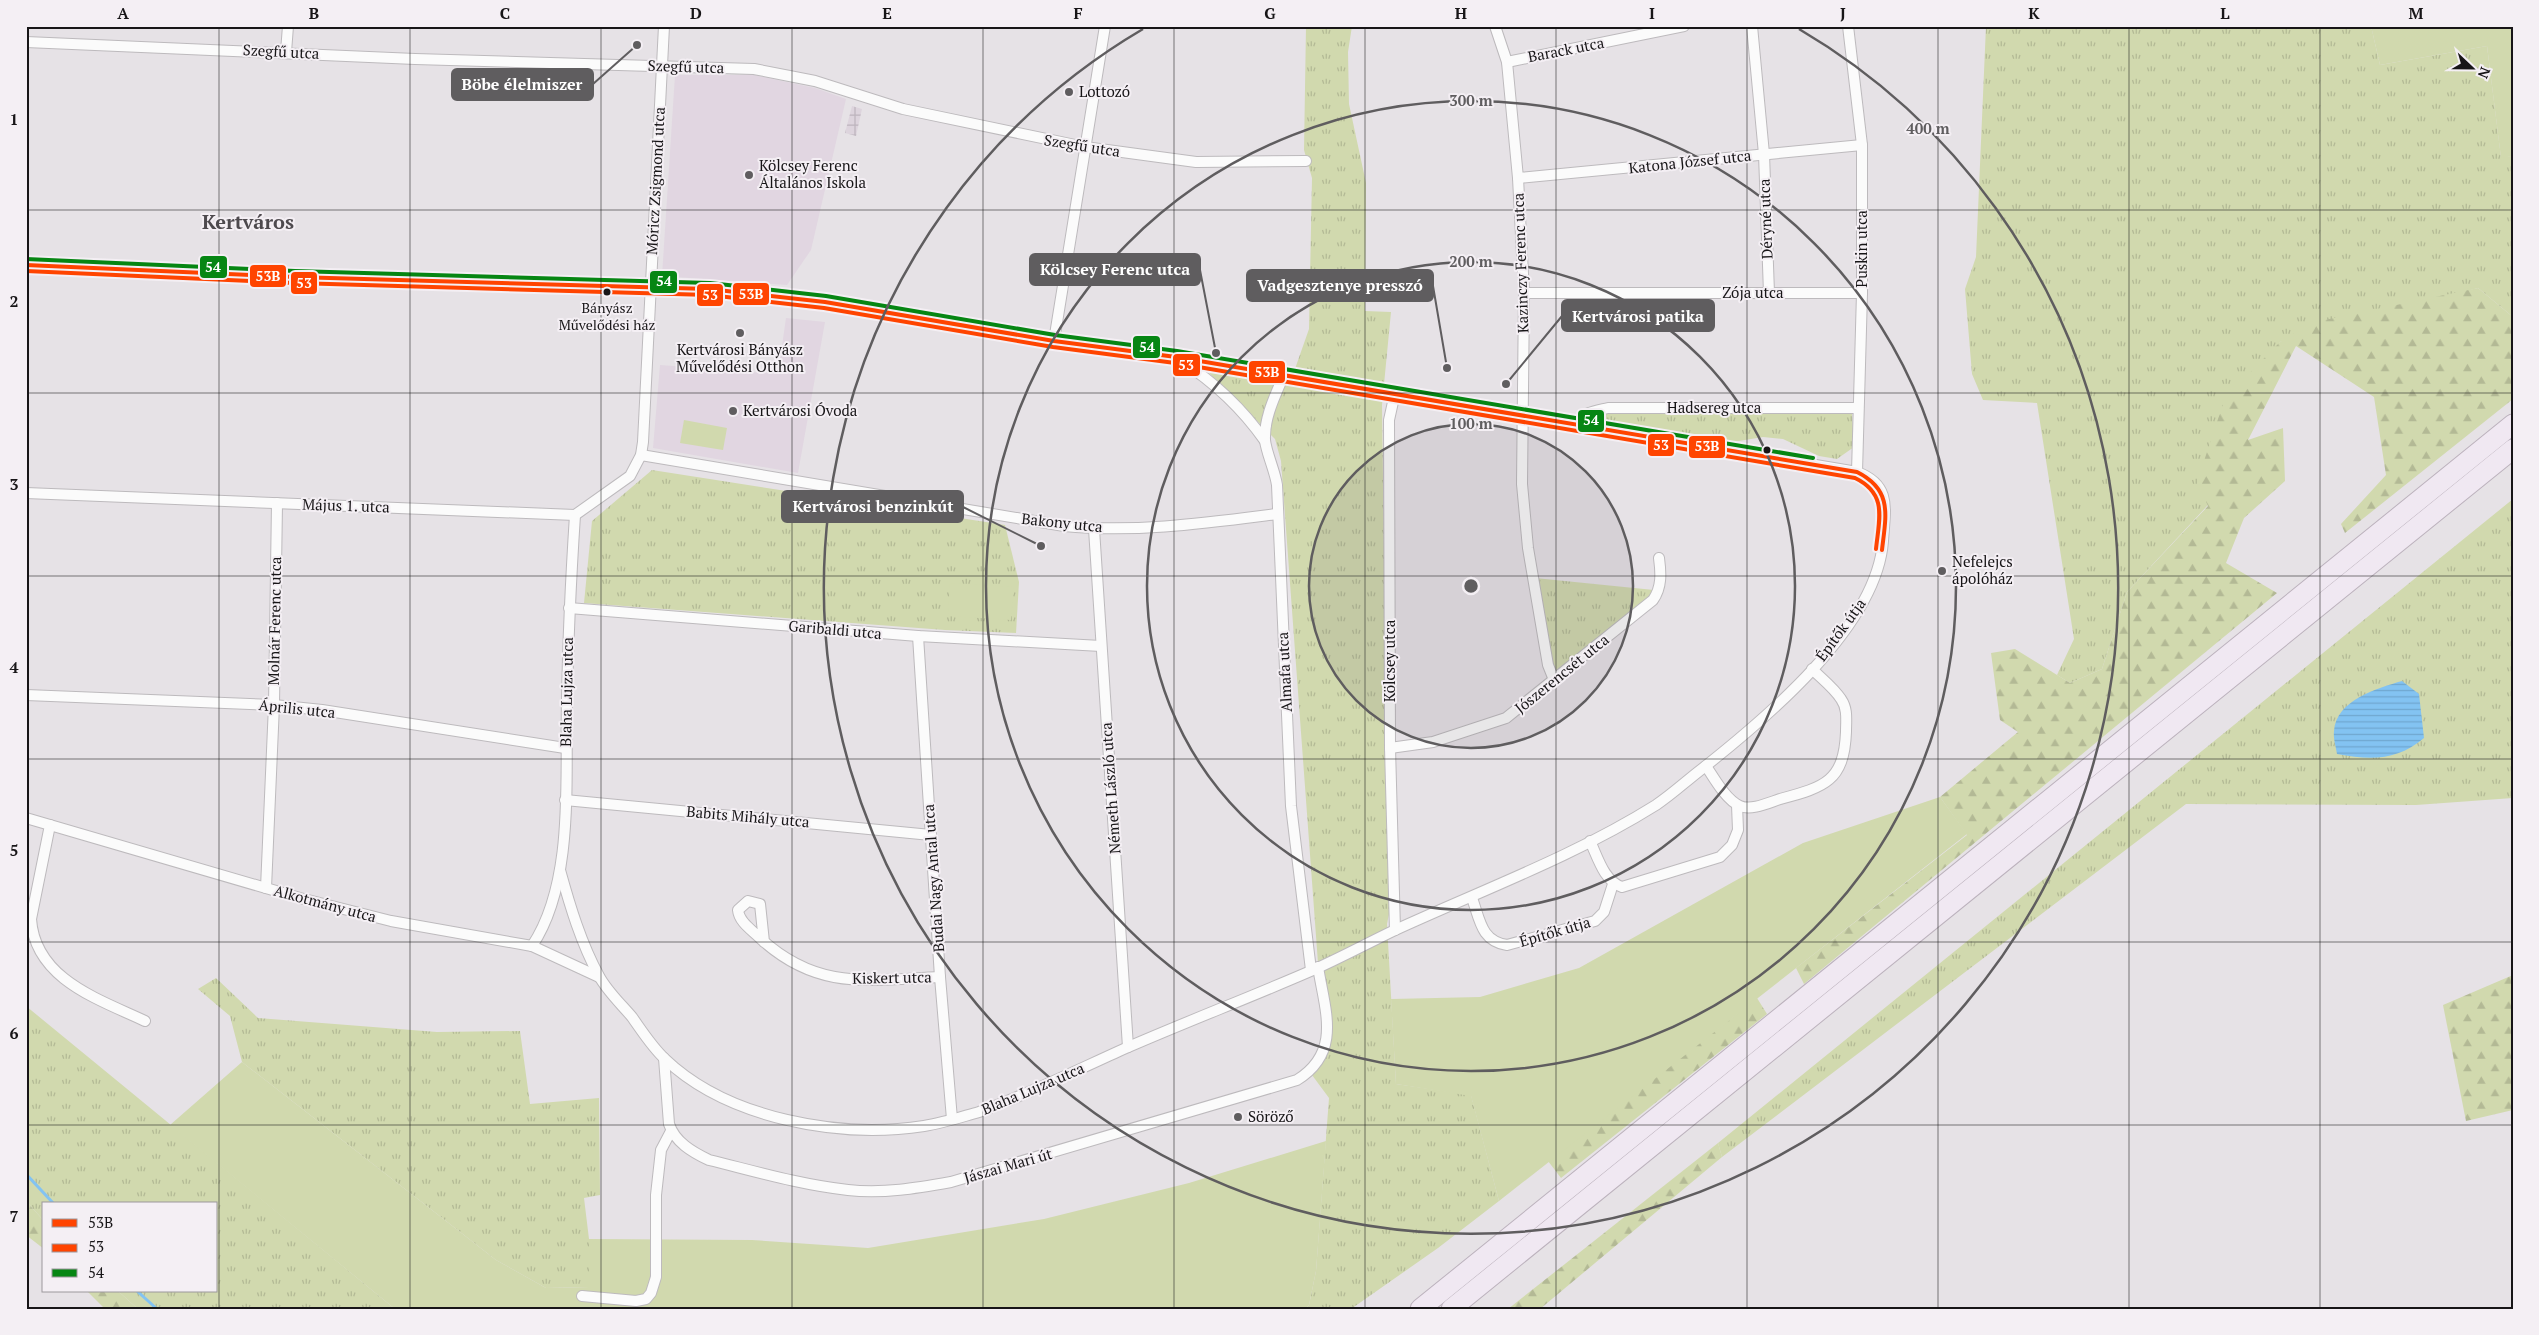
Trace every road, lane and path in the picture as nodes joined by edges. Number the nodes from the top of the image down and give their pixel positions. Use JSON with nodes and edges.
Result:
{"nodes":[{"id":1,"x":288,"y":26,"type":"edge"},
{"id":2,"x":664,"y":26,"type":"edge"},
{"id":3,"x":1105,"y":26,"type":"edge"},
{"id":4,"x":1495,"y":26,"type":"edge"},
{"id":5,"x":1684,"y":26,"type":"edge"},
{"id":6,"x":1752,"y":26,"type":"edge"},
{"id":7,"x":1848,"y":26,"type":"edge"},
{"id":8,"x":26,"y":42,"type":"edge"},
{"id":9,"x":286,"y":52,"type":"junction"},
{"id":10,"x":1506,"y":62,"type":"junction"},
{"id":11,"x":662,"y":66,"type":"junction"},
{"id":12,"x":1862,"y":145,"type":"junction"},
{"id":13,"x":1085,"y":147,"type":"junction"},
{"id":14,"x":1764,"y":154,"type":"junction"},
{"id":15,"x":1306,"y":161,"type":"dead end"},
{"id":16,"x":1518,"y":178,"type":"junction"},
{"id":17,"x":26,"y":265,"type":"edge"},
{"id":18,"x":652,"y":288,"type":"junction"},
{"id":19,"x":1524,"y":293,"type":"junction"},
{"id":20,"x":1769,"y":293,"type":"junction"},
{"id":21,"x":1862,"y":293,"type":"junction"},
{"id":22,"x":1054,"y":341,"type":"junction"},
{"id":23,"x":1176,"y":357,"type":"junction"},
{"id":24,"x":1283,"y":377,"type":"junction"},
{"id":25,"x":1394,"y":393,"type":"junction"},
{"id":26,"x":1858,"y":408,"type":"junction"},
{"id":27,"x":1523,"y":416,"type":"junction"},
{"id":28,"x":1576,"y":424,"type":"junction"},
{"id":29,"x":2513,"y":424,"type":"edge"},
{"id":30,"x":1265,"y":441,"type":"junction"},
{"id":31,"x":2513,"y":449,"type":"edge"},
{"id":32,"x":641,"y":455,"type":"junction"},
{"id":33,"x":1857,"y":472,"type":"junction"},
{"id":34,"x":26,"y":493,"type":"edge"},
{"id":35,"x":277,"y":503,"type":"junction"},
{"id":36,"x":1277,"y":514,"type":"junction"},
{"id":37,"x":575,"y":515,"type":"junction"},
{"id":38,"x":1094,"y":529,"type":"junction"},
{"id":39,"x":1659,"y":558,"type":"dead end"},
{"id":40,"x":569,"y":608,"type":"junction"},
{"id":41,"x":918,"y":636,"type":"junction"},
{"id":42,"x":1101,"y":646,"type":"junction"},
{"id":43,"x":1812,"y":669,"type":"junction"},
{"id":44,"x":1554,"y":680,"type":"junction"},
{"id":45,"x":26,"y":695,"type":"edge"},
{"id":46,"x":274,"y":705,"type":"junction"},
{"id":47,"x":565,"y":748,"type":"junction"},
{"id":48,"x":1390,"y":748,"type":"junction"},
{"id":49,"x":1706,"y":766,"type":"junction"},
{"id":50,"x":566,"y":800,"type":"junction"},
{"id":51,"x":1738,"y":806,"type":"junction"},
{"id":52,"x":26,"y":818,"type":"edge"},
{"id":53,"x":50,"y":825,"type":"junction"},
{"id":54,"x":932,"y":835,"type":"junction"},
{"id":55,"x":1590,"y":842,"type":"junction"},
{"id":56,"x":560,"y":870,"type":"junction"},
{"id":57,"x":1613,"y":884,"type":"junction"},
{"id":58,"x":266,"y":888,"type":"junction"},
{"id":59,"x":1472,"y":898,"type":"junction"},
{"id":60,"x":1395,"y":930,"type":"junction"},
{"id":61,"x":764,"y":942,"type":"dead end"},
{"id":62,"x":532,"y":946,"type":"junction"},
{"id":63,"x":1314,"y":969,"type":"junction"},
{"id":64,"x":599,"y":977,"type":"junction"},
{"id":65,"x":940,"y":977,"type":"junction"},
{"id":66,"x":145,"y":1021,"type":"dead end"},
{"id":67,"x":1128,"y":1047,"type":"junction"},
{"id":68,"x":664,"y":1058,"type":"junction"},
{"id":69,"x":952,"y":1119,"type":"junction"},
{"id":70,"x":671,"y":1131,"type":"junction"},
{"id":71,"x":582,"y":1296,"type":"dead end"},
{"id":72,"x":1420,"y":1309,"type":"edge"},
{"id":73,"x":1451,"y":1309,"type":"edge"}],
"edges":[{"from":1,"to":9,"type":"street"},
{"from":2,"to":11,"type":"street","name":"Móricz Zsigmond utca"},
{"from":3,"to":13,"type":"street"},
{"from":4,"to":10,"type":"street","name":"Kazinczy Ferenc utca"},
{"from":5,"to":10,"type":"street","name":"Barack utca"},
{"from":6,"to":14,"type":"street","name":"Déryné utca"},
{"from":7,"to":12,"type":"street","name":"Puskin utca"},
{"from":8,"to":9,"type":"street","name":"Szegfű utca"},
{"from":9,"to":11,"type":"street","name":"Szegfű utca"},
{"from":10,"to":16,"type":"street","name":"Kazinczy Ferenc utca"},
{"from":11,"to":13,"type":"street","name":"Szegfű utca"},
{"from":11,"to":18,"type":"street","name":"Móricz Zsigmond utca"},
{"from":12,"to":14,"type":"street","name":"Katona József utca"},
{"from":12,"to":21,"type":"street","name":"Puskin utca"},
{"from":13,"to":15,"type":"street","name":"Szegfű utca"},
{"from":13,"to":22,"type":"street"},
{"from":14,"to":16,"type":"street","name":"Katona József utca"},
{"from":14,"to":20,"type":"street","name":"Déryné utca"},
{"from":16,"to":19,"type":"street","name":"Kazinczy Ferenc utca"},
{"from":17,"to":18,"type":"street"},
{"from":18,"to":22,"type":"street"},
{"from":18,"to":32,"type":"street","name":"Móricz Zsigmond utca"},
{"from":19,"to":20,"type":"street","name":"Zója utca"},
{"from":19,"to":27,"type":"street","name":"Kazinczy Ferenc utca"},
{"from":20,"to":21,"type":"street","name":"Zója utca"},
{"from":21,"to":26,"type":"street","name":"Puskin utca"},
{"from":22,"to":23,"type":"street"},
{"from":23,"to":24,"type":"street"},
{"from":23,"to":30,"type":"street"},
{"from":24,"to":25,"type":"street"},
{"from":24,"to":30,"type":"street","name":"Almafa utca"},
{"from":25,"to":27,"type":"street"},
{"from":25,"to":48,"type":"street","name":"Kölcsey utca"},
{"from":26,"to":28,"type":"street","name":"Hadsereg utca"},
{"from":26,"to":33,"type":"street","name":"Puskin utca"},
{"from":27,"to":28,"type":"street"},
{"from":27,"to":44,"type":"street","name":"Kazinczy Ferenc utca"},
{"from":28,"to":33,"type":"street"},
{"from":29,"to":72,"type":"highway"},
{"from":30,"to":36,"type":"street","name":"Almafa utca"},
{"from":31,"to":73,"type":"highway"},
{"from":32,"to":37,"type":"street"},
{"from":32,"to":38,"type":"street","name":"Bakony utca"},
{"from":33,"to":43,"type":"street","name":"Építők útja"},
{"from":34,"to":35,"type":"street","name":"Május 1. utca"},
{"from":35,"to":37,"type":"street","name":"Május 1. utca"},
{"from":35,"to":46,"type":"street","name":"Molnár Ferenc utca"},
{"from":36,"to":38,"type":"street","name":"Bakony utca"},
{"from":36,"to":63,"type":"street","name":"Almafa utca"},
{"from":37,"to":40,"type":"street","name":"Blaha Lujza utca"},
{"from":38,"to":42,"type":"street","name":"Németh László utca"},
{"from":39,"to":44,"type":"street","name":"Jószerencsét utca"},
{"from":40,"to":41,"type":"street","name":"Garibaldi utca"},
{"from":40,"to":47,"type":"street","name":"Blaha Lujza utca"},
{"from":41,"to":42,"type":"street","name":"Garibaldi utca"},
{"from":41,"to":54,"type":"street","name":"Budai Nagy Antal utca"},
{"from":42,"to":67,"type":"street","name":"Németh László utca"},
{"from":43,"to":49,"type":"street","name":"Építők útja"},
{"from":43,"to":51,"type":"street","name":"Építők útja"},
{"from":44,"to":48,"type":"street","name":"Jószerencsét utca"},
{"from":45,"to":46,"type":"street","name":"Április utca"},
{"from":46,"to":47,"type":"street","name":"Április utca"},
{"from":46,"to":58,"type":"street","name":"Molnár Ferenc utca"},
{"from":47,"to":50,"type":"street","name":"Blaha Lujza utca"},
{"from":48,"to":60,"type":"street","name":"Kölcsey utca"},
{"from":49,"to":51,"type":"street"},
{"from":49,"to":55,"type":"street","name":"Építők útja"},
{"from":50,"to":54,"type":"street","name":"Babits Mihály utca"},
{"from":50,"to":56,"type":"street","name":"Blaha Lujza utca"},
{"from":51,"to":57,"type":"street"},
{"from":52,"to":53,"type":"street","name":"Alkotmány utca"},
{"from":53,"to":58,"type":"street","name":"Alkotmány utca"},
{"from":53,"to":66,"type":"street"},
{"from":54,"to":65,"type":"street","name":"Budai Nagy Antal utca"},
{"from":55,"to":57,"type":"street"},
{"from":55,"to":59,"type":"street","name":"Építők útja"},
{"from":56,"to":62,"type":"street","name":"Blaha Lujza utca"},
{"from":56,"to":64,"type":"street","name":"Blaha Lujza utca"},
{"from":57,"to":59,"type":"street","name":"Építők útja"},
{"from":58,"to":62,"type":"street","name":"Alkotmány utca"},
{"from":59,"to":60,"type":"street","name":"Építők útja"},
{"from":60,"to":63,"type":"street","name":"Építők útja"},
{"from":61,"to":65,"type":"street","name":"Kiskert utca"},
{"from":62,"to":64,"type":"street","name":"Alkotmány utca"},
{"from":63,"to":67,"type":"street","name":"Blaha Lujza utca"},
{"from":63,"to":70,"type":"street","name":"Jászai Mari út"},
{"from":64,"to":68,"type":"street","name":"Blaha Lujza utca"},
{"from":65,"to":69,"type":"street","name":"Budai Nagy Antal utca"},
{"from":67,"to":69,"type":"street","name":"Blaha Lujza utca"},
{"from":68,"to":69,"type":"street","name":"Blaha Lujza utca"},
{"from":68,"to":70,"type":"street"},
{"from":70,"to":71,"type":"street"}]}
